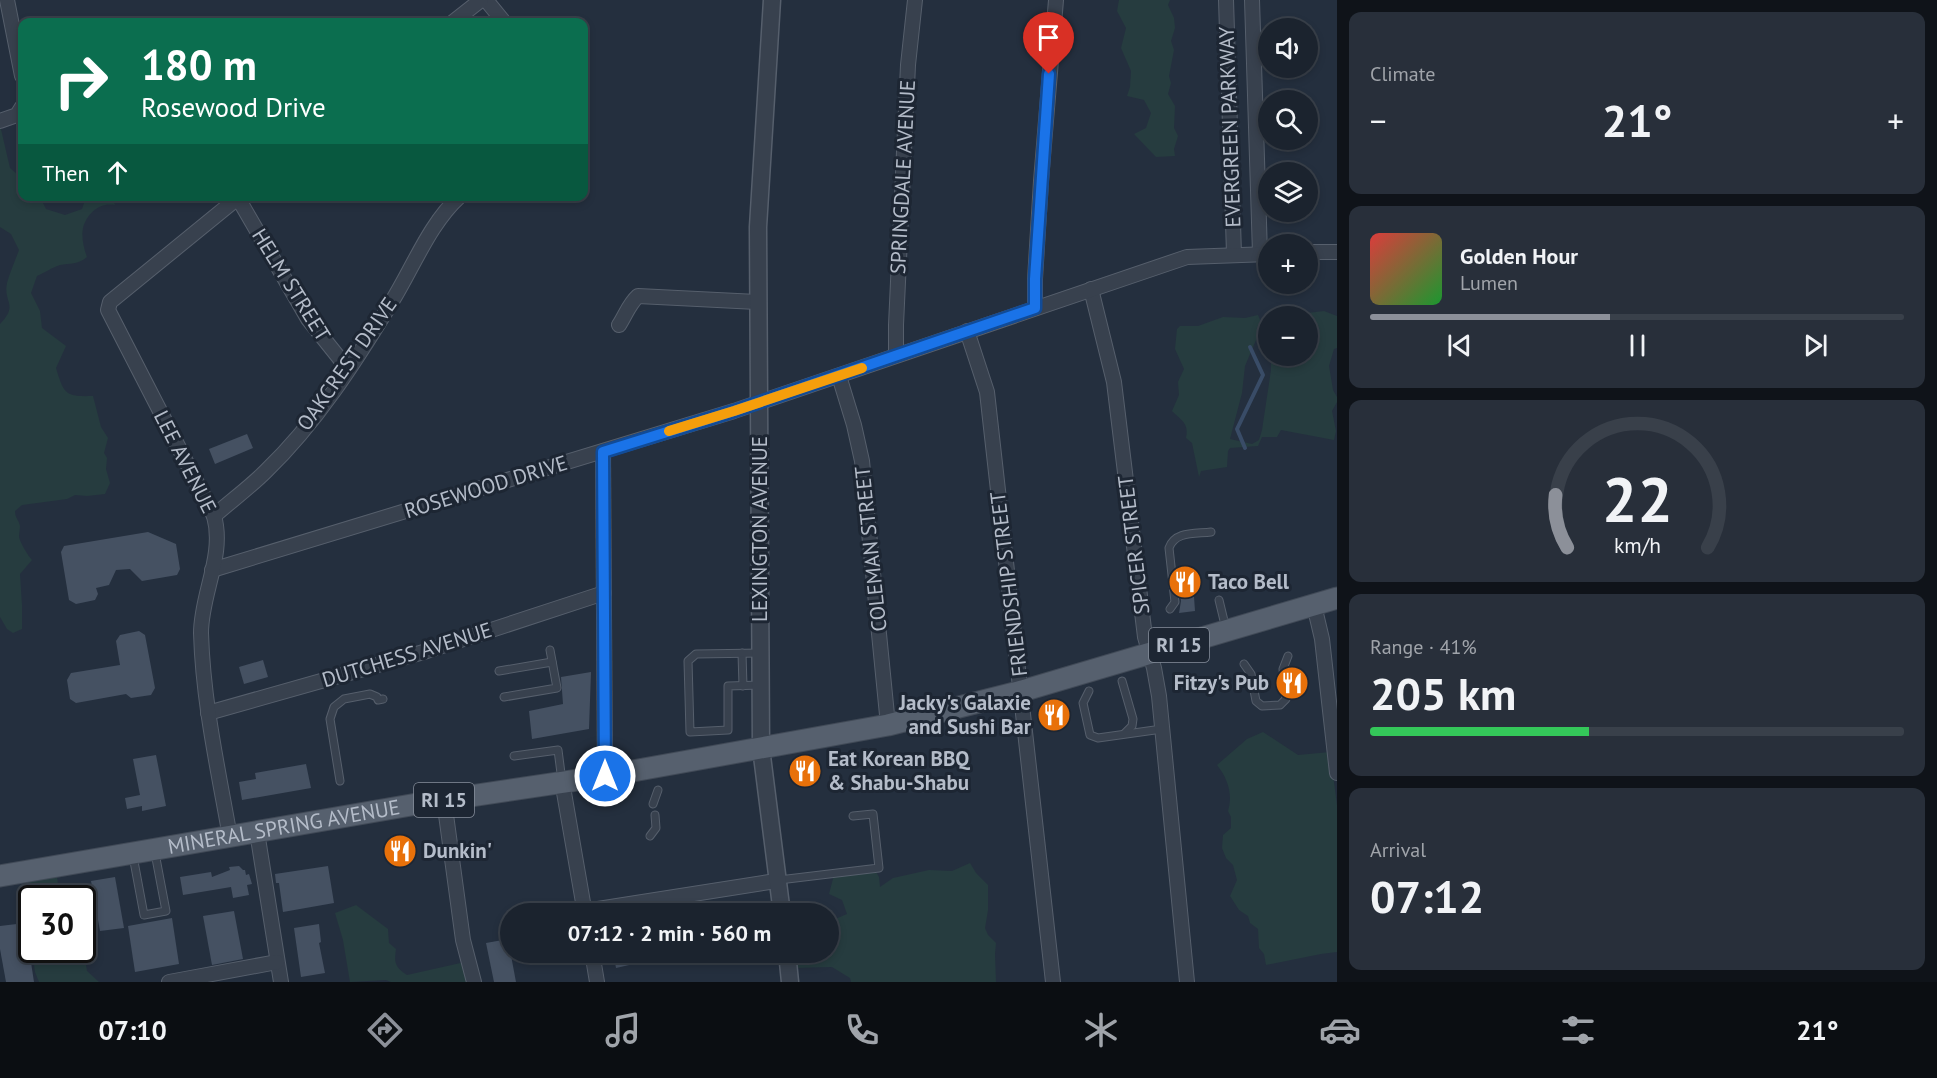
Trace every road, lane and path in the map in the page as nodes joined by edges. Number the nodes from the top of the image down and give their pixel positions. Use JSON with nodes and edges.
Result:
{"nodes":[{"id":1,"x":7,"y":0,"type":"edge"},
{"id":2,"x":481,"y":0,"type":"edge"},
{"id":3,"x":486,"y":0,"type":"edge"},
{"id":4,"x":772,"y":0,"type":"edge"},
{"id":5,"x":915,"y":0,"type":"edge"},
{"id":6,"x":1056,"y":0,"type":"edge"},
{"id":7,"x":1226,"y":0,"type":"edge"},
{"id":8,"x":1252,"y":0,"type":"edge"},
{"id":9,"x":458,"y":18,"type":"edge"},
{"id":10,"x":501,"y":18,"type":"edge"},
{"id":11,"x":18,"y":56,"type":"edge"},
{"id":12,"x":18,"y":113,"type":"edge"},
{"id":13,"x":0,"y":121,"type":"edge"},
{"id":14,"x":234,"y":201,"type":"edge"},
{"id":15,"x":241,"y":201,"type":"edge"},
{"id":16,"x":455,"y":201,"type":"edge"},
{"id":17,"x":1263,"y":234,"type":"edge"},
{"id":18,"x":1318,"y":252,"type":"edge"},
{"id":19,"x":1337,"y":252,"type":"edge"},
{"id":20,"x":1234,"y":254,"type":"junction"},
{"id":21,"x":1258,"y":254,"type":"edge"},
{"id":22,"x":1091,"y":289,"type":"junction"},
{"id":23,"x":757,"y":302,"type":"junction"},
{"id":24,"x":1035,"y":308,"type":"junction"},
{"id":25,"x":618,"y":325,"type":"dead end"},
{"id":26,"x":967,"y":331,"type":"junction"},
{"id":27,"x":896,"y":355,"type":"junction"},
{"id":28,"x":348,"y":369,"type":"junction"},
{"id":29,"x":839,"y":376,"type":"junction"},
{"id":30,"x":759,"y":403,"type":"junction"},
{"id":31,"x":603,"y":452,"type":"junction"},
{"id":32,"x":214,"y":516,"type":"junction"},
{"id":33,"x":1211,"y":532,"type":"dead end"},
{"id":34,"x":213,"y":570,"type":"junction"},
{"id":35,"x":604,"y":593,"type":"junction"},
{"id":36,"x":1337,"y":598,"type":"edge"},
{"id":37,"x":1218,"y":600,"type":"dead end"},
{"id":38,"x":1314,"y":605,"type":"junction"},
{"id":39,"x":1170,"y":609,"type":"dead end"},
{"id":40,"x":1227,"y":631,"type":"junction"},
{"id":41,"x":550,"y":650,"type":"dead end"},
{"id":42,"x":742,"y":653,"type":"junction"},
{"id":43,"x":761,"y":653,"type":"junction"},
{"id":44,"x":1151,"y":653,"type":"junction"},
{"id":45,"x":1288,"y":656,"type":"dead end"},
{"id":46,"x":552,"y":662,"type":"junction"},
{"id":47,"x":1244,"y":664,"type":"dead end"},
{"id":48,"x":499,"y":671,"type":"dead end"},
{"id":49,"x":1122,"y":681,"type":"dead end"},
{"id":50,"x":761,"y":685,"type":"junction"},
{"id":51,"x":743,"y":686,"type":"junction"},
{"id":52,"x":1022,"y":691,"type":"junction"},
{"id":53,"x":1089,"y":691,"type":"dead end"},
{"id":54,"x":504,"y":697,"type":"dead end"},
{"id":55,"x":383,"y":699,"type":"dead end"},
{"id":56,"x":208,"y":713,"type":"junction"},
{"id":57,"x":888,"y":725,"type":"junction"},
{"id":58,"x":1162,"y":729,"type":"junction"},
{"id":59,"x":1123,"y":734,"type":"junction"},
{"id":60,"x":761,"y":748,"type":"junction"},
{"id":61,"x":514,"y":756,"type":"dead end"},
{"id":62,"x":1337,"y":773,"type":"edge"},
{"id":63,"x":605,"y":776,"type":"junction"},
{"id":64,"x":340,"y":781,"type":"dead end"},
{"id":65,"x":562,"y":781,"type":"junction"},
{"id":66,"x":658,"y":790,"type":"dead end"},
{"id":67,"x":444,"y":800,"type":"junction"},
{"id":68,"x":653,"y":804,"type":"dead end"},
{"id":69,"x":655,"y":815,"type":"dead end"},
{"id":70,"x":854,"y":816,"type":"dead end"},
{"id":71,"x":257,"y":832,"type":"junction"},
{"id":72,"x":650,"y":836,"type":"dead end"},
{"id":73,"x":230,"y":837,"type":"junction"},
{"id":74,"x":154,"y":849,"type":"junction"},
{"id":75,"x":133,"y":853,"type":"junction"},
{"id":76,"x":0,"y":876,"type":"edge"},
{"id":77,"x":776,"y":881,"type":"junction"},
{"id":78,"x":584,"y":903,"type":"edge"},
{"id":79,"x":636,"y":903,"type":"edge"},
{"id":80,"x":780,"y":903,"type":"edge"},
{"id":81,"x":277,"y":962,"type":"junction"},
{"id":82,"x":594,"y":963,"type":"edge"},
{"id":83,"x":788,"y":963,"type":"edge"},
{"id":84,"x":169,"y":982,"type":"edge"},
{"id":85,"x":281,"y":982,"type":"edge"},
{"id":86,"x":474,"y":982,"type":"edge"},
{"id":87,"x":597,"y":982,"type":"edge"},
{"id":88,"x":790,"y":982,"type":"edge"},
{"id":89,"x":1053,"y":982,"type":"edge"},
{"id":90,"x":1187,"y":982,"type":"edge"}],
"edges":[{"from":1,"to":11,"type":"street"},
{"from":2,"to":9,"type":"street"},
{"from":3,"to":10,"type":"street"},
{"from":4,"to":23,"type":"street","name":"LEXINGTON AVENUE"},
{"from":5,"to":27,"type":"street","name":"SPRINGDALE AVENUE"},
{"from":6,"to":24,"type":"street"},
{"from":7,"to":20,"type":"street","name":"EVERGREEN PARKWAY"},
{"from":8,"to":17,"type":"street","name":"EVERGREEN PARKWAY"},
{"from":12,"to":13,"type":"street"},
{"from":14,"to":32,"type":"street","name":"LEE AVENUE"},
{"from":15,"to":28,"type":"street","name":"HELM STREET"},
{"from":16,"to":28,"type":"street","name":"OAKCREST DRIVE"},
{"from":18,"to":19,"type":"street"},
{"from":20,"to":21,"type":"street","name":"ROSEWOOD DRIVE"},
{"from":20,"to":22,"type":"street","name":"ROSEWOOD DRIVE"},
{"from":22,"to":24,"type":"street","name":"ROSEWOOD DRIVE"},
{"from":22,"to":44,"type":"street","name":"SPICER STREET"},
{"from":23,"to":25,"type":"street"},
{"from":23,"to":30,"type":"street","name":"LEXINGTON AVENUE"},
{"from":24,"to":26,"type":"street","name":"ROSEWOOD DRIVE"},
{"from":26,"to":27,"type":"street","name":"ROSEWOOD DRIVE"},
{"from":26,"to":52,"type":"street","name":"FRIENDSHIP STREET"},
{"from":27,"to":29,"type":"street","name":"ROSEWOOD DRIVE"},
{"from":28,"to":32,"type":"street","name":"OAKCREST DRIVE"},
{"from":29,"to":30,"type":"street","name":"ROSEWOOD DRIVE"},
{"from":29,"to":57,"type":"street","name":"COLEMAN STREET"},
{"from":30,"to":31,"type":"street","name":"ROSEWOOD DRIVE"},
{"from":30,"to":43,"type":"street","name":"LEXINGTON AVENUE"},
{"from":31,"to":34,"type":"street","name":"ROSEWOOD DRIVE"},
{"from":31,"to":35,"type":"street"},
{"from":32,"to":34,"type":"street","name":"LEE AVENUE"},
{"from":33,"to":39,"type":"lane"},
{"from":34,"to":56,"type":"street","name":"LEE AVENUE"},
{"from":35,"to":56,"type":"street","name":"DUTCHESS AVENUE"},
{"from":35,"to":63,"type":"street"},
{"from":36,"to":38,"type":"main road","name":"MINERAL SPRING AVENUE","number":"RI 15"},
{"from":37,"to":40,"type":"lane"},
{"from":38,"to":40,"type":"main road","name":"MINERAL SPRING AVENUE","number":"RI 15"},
{"from":38,"to":62,"type":"street"},
{"from":40,"to":44,"type":"main road","name":"MINERAL SPRING AVENUE","number":"RI 15"},
{"from":41,"to":46,"type":"lane"},
{"from":42,"to":43,"type":"lane"},
{"from":42,"to":51,"type":"lane"},
{"from":42,"to":51,"type":"lane"},
{"from":43,"to":50,"type":"street","name":"LEXINGTON AVENUE"},
{"from":44,"to":52,"type":"main road","name":"MINERAL SPRING AVENUE","number":"RI 15"},
{"from":44,"to":58,"type":"street","name":"SPICER STREET"},
{"from":45,"to":47,"type":"lane"},
{"from":46,"to":48,"type":"lane"},
{"from":46,"to":54,"type":"lane"},
{"from":49,"to":59,"type":"lane"},
{"from":50,"to":51,"type":"lane"},
{"from":50,"to":60,"type":"street","name":"LEXINGTON AVENUE"},
{"from":52,"to":57,"type":"main road","name":"MINERAL SPRING AVENUE","number":"RI 15"},
{"from":52,"to":89,"type":"street","name":"FRIENDSHIP STREET"},
{"from":53,"to":59,"type":"lane"},
{"from":55,"to":64,"type":"lane"},
{"from":56,"to":73,"type":"street","name":"LEE AVENUE"},
{"from":57,"to":60,"type":"main road","name":"MINERAL SPRING AVENUE","number":"RI 15"},
{"from":58,"to":59,"type":"lane"},
{"from":58,"to":90,"type":"street","name":"SPICER STREET"},
{"from":60,"to":63,"type":"main road","name":"MINERAL SPRING AVENUE","number":"RI 15"},
{"from":60,"to":77,"type":"street","name":"LEXINGTON AVENUE"},
{"from":61,"to":65,"type":"lane"},
{"from":63,"to":65,"type":"main road","name":"MINERAL SPRING AVENUE","number":"RI 15"},
{"from":65,"to":67,"type":"main road","name":"MINERAL SPRING AVENUE","number":"RI 15"},
{"from":65,"to":78,"type":"street"},
{"from":66,"to":68,"type":"lane"},
{"from":67,"to":71,"type":"main road","name":"MINERAL SPRING AVENUE","number":"RI 15"},
{"from":67,"to":86,"type":"street"},
{"from":69,"to":72,"type":"lane"},
{"from":70,"to":77,"type":"lane"},
{"from":71,"to":73,"type":"main road","name":"MINERAL SPRING AVENUE","number":"RI 15"},
{"from":71,"to":81,"type":"street"},
{"from":73,"to":74,"type":"main road","name":"MINERAL SPRING AVENUE","number":"RI 15"},
{"from":74,"to":75,"type":"main road","name":"MINERAL SPRING AVENUE","number":"RI 15"},
{"from":74,"to":75,"type":"lane"},
{"from":75,"to":76,"type":"main road","name":"MINERAL SPRING AVENUE","number":"RI 15"},
{"from":77,"to":79,"type":"street"},
{"from":77,"to":80,"type":"street","name":"LEXINGTON AVENUE"},
{"from":81,"to":84,"type":"street"},
{"from":81,"to":85,"type":"street"},
{"from":82,"to":87,"type":"street"},
{"from":83,"to":88,"type":"street"}]}
